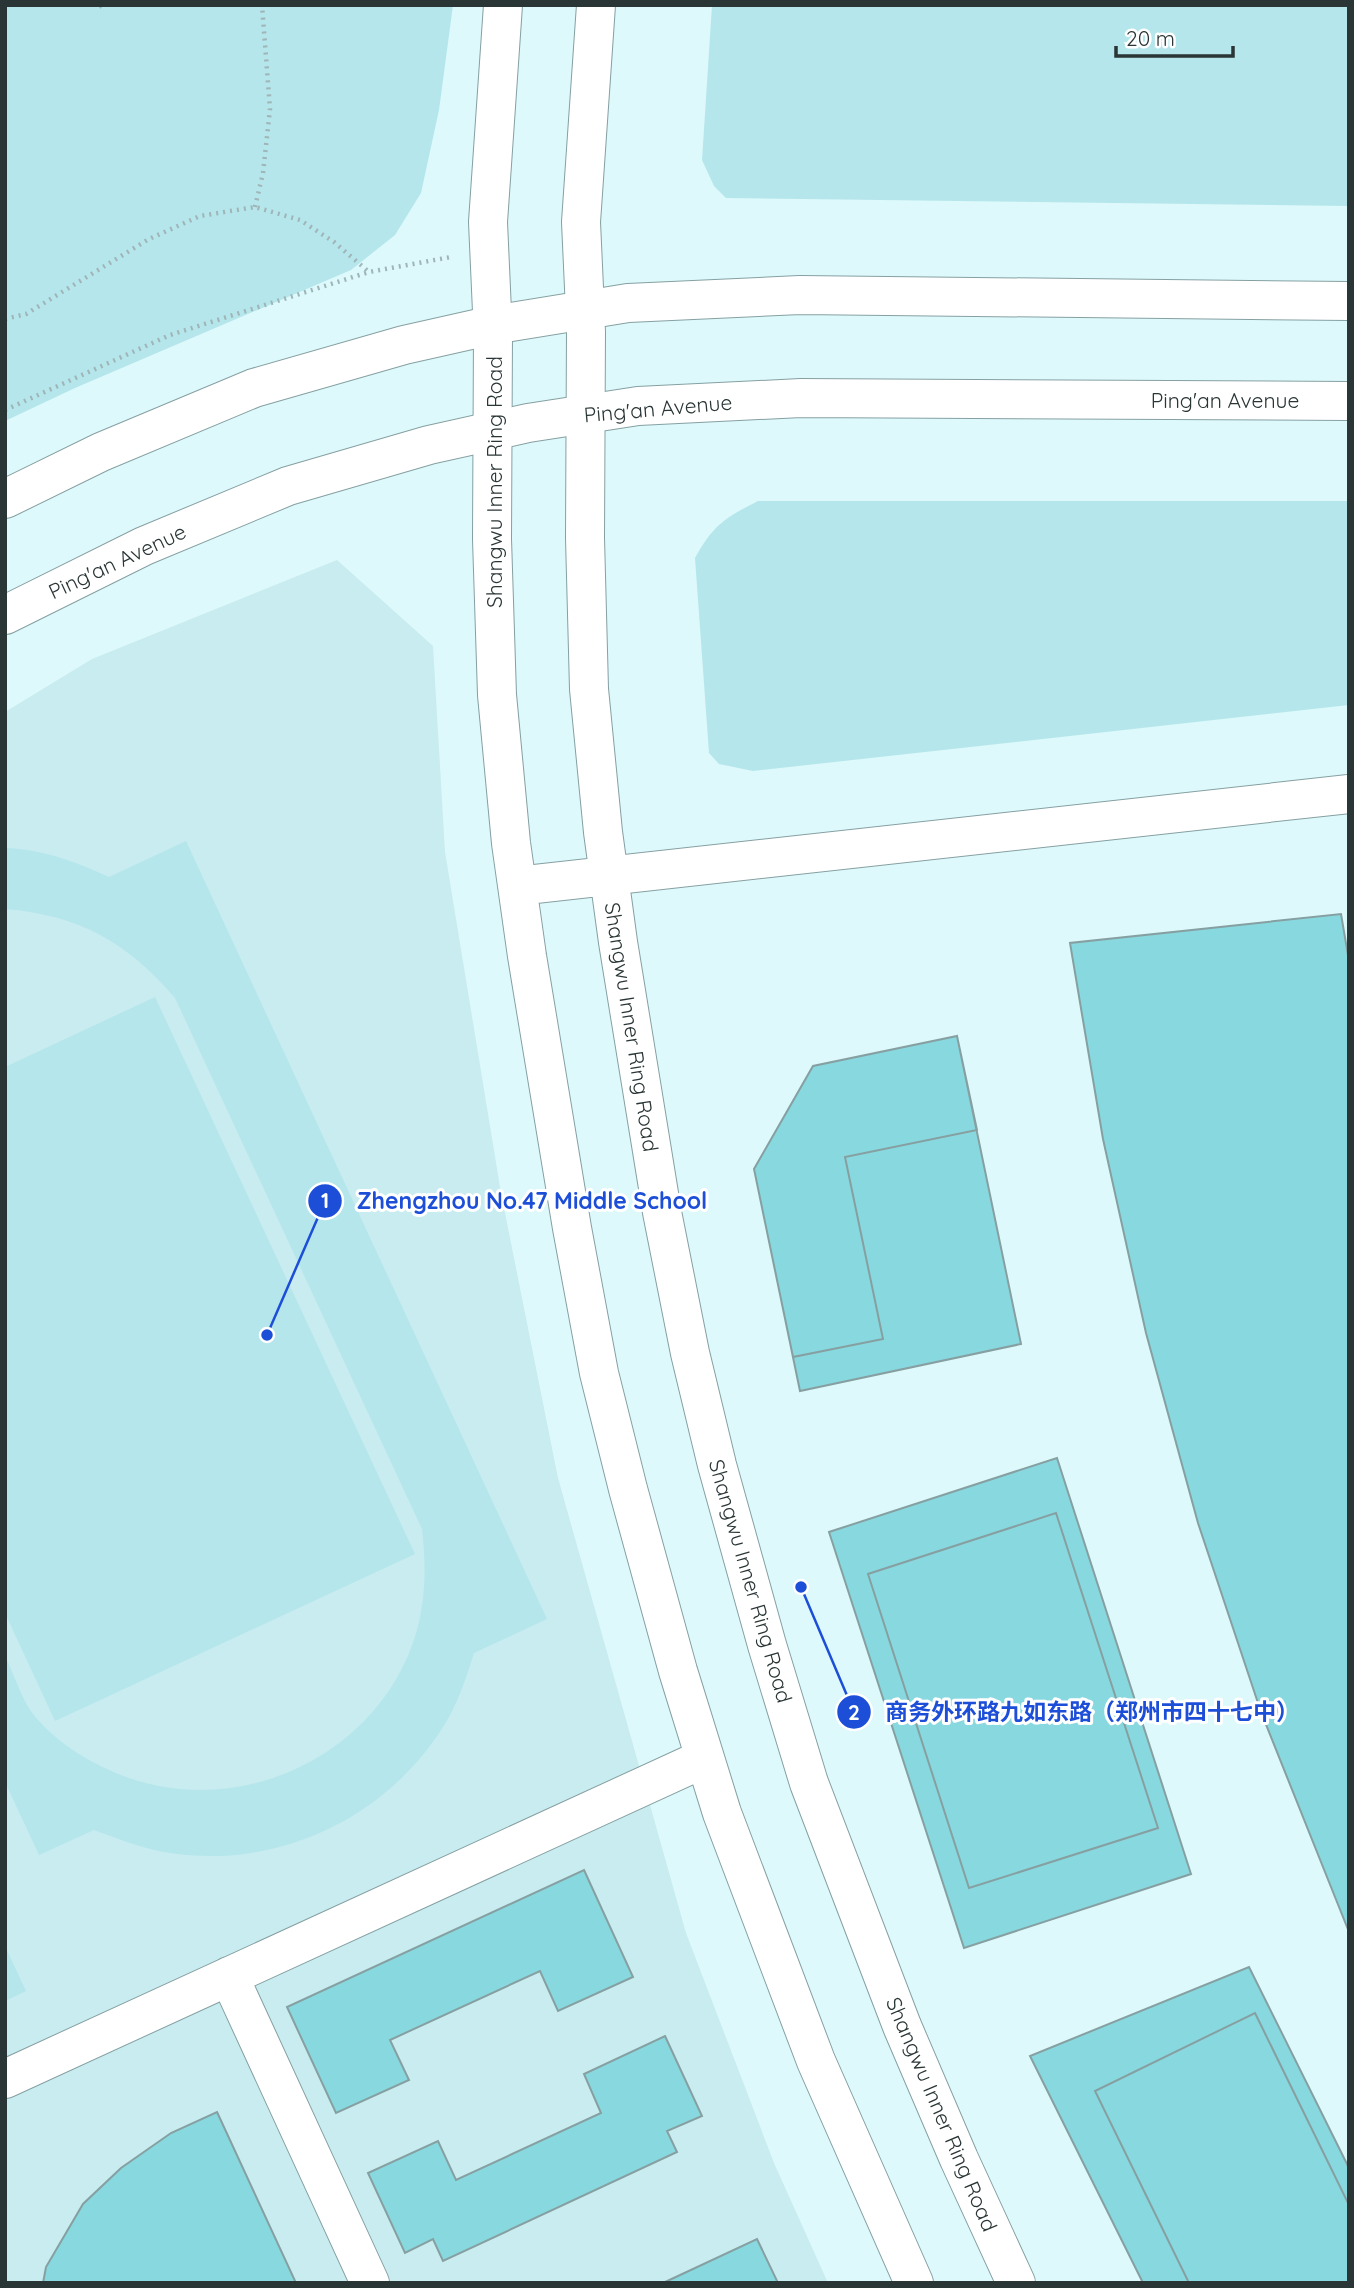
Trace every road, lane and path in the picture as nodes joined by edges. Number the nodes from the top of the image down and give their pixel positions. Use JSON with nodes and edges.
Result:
{"nodes":[{"id":1,"x":262,"y":5,"type":"edge"},
{"id":2,"x":503,"y":5,"type":"edge"},
{"id":3,"x":596,"y":5,"type":"edge"},
{"id":4,"x":255,"y":207,"type":"junction"},
{"id":5,"x":489,"y":250,"type":"junction"},
{"id":6,"x":369,"y":272,"type":"junction"},
{"id":7,"x":1349,"y":301,"type":"edge"},
{"id":8,"x":585,"y":310,"type":"junction"},
{"id":9,"x":5,"y":318,"type":"edge"},
{"id":10,"x":493,"y":325,"type":"junction"},
{"id":11,"x":1349,"y":401,"type":"edge"},
{"id":12,"x":5,"y":410,"type":"edge"},
{"id":13,"x":585,"y":414,"type":"junction"},
{"id":14,"x":493,"y":430,"type":"junction"},
{"id":15,"x":5,"y":499,"type":"edge"},
{"id":16,"x":5,"y":615,"type":"edge"},
{"id":17,"x":1349,"y":794,"type":"edge"},
{"id":18,"x":609,"y":876,"type":"junction"},
{"id":19,"x":517,"y":886,"type":"junction"},
{"id":20,"x":705,"y":1758,"type":"junction"},
{"id":21,"x":229,"y":1976,"type":"junction"},
{"id":22,"x":5,"y":2079,"type":"edge"},
{"id":23,"x":370,"y":2283,"type":"edge"},
{"id":24,"x":914,"y":2283,"type":"edge"},
{"id":25,"x":1016,"y":2283,"type":"edge"}],
"edges":[{"from":1,"to":4,"type":"path"},
{"from":2,"to":5,"type":"street","name":"Shangwu Inner Ring Road"},
{"from":3,"to":8,"type":"street","name":"Shangwu Inner Ring Road"},
{"from":4,"to":6,"type":"path"},
{"from":4,"to":9,"type":"path"},
{"from":5,"to":6,"type":"path"},
{"from":5,"to":10,"type":"street","name":"Shangwu Inner Ring Road"},
{"from":6,"to":12,"type":"path"},
{"from":7,"to":8,"type":"street"},
{"from":8,"to":10,"type":"street"},
{"from":8,"to":13,"type":"street","name":"Shangwu Inner Ring Road"},
{"from":10,"to":14,"type":"street","name":"Shangwu Inner Ring Road"},
{"from":10,"to":15,"type":"street"},
{"from":11,"to":13,"type":"street","name":"Ping'an Avenue"},
{"from":13,"to":14,"type":"street","name":"Ping'an Avenue"},
{"from":13,"to":18,"type":"street","name":"Shangwu Inner Ring Road"},
{"from":14,"to":16,"type":"street","name":"Ping'an Avenue"},
{"from":14,"to":19,"type":"street","name":"Shangwu Inner Ring Road"},
{"from":17,"to":18,"type":"street"},
{"from":18,"to":19,"type":"street"},
{"from":18,"to":25,"type":"street","name":"Shangwu Inner Ring Road"},
{"from":19,"to":20,"type":"street","name":"Shangwu Inner Ring Road"},
{"from":20,"to":21,"type":"street"},
{"from":20,"to":24,"type":"street","name":"Shangwu Inner Ring Road"},
{"from":21,"to":22,"type":"street"},
{"from":21,"to":23,"type":"street"}]}
